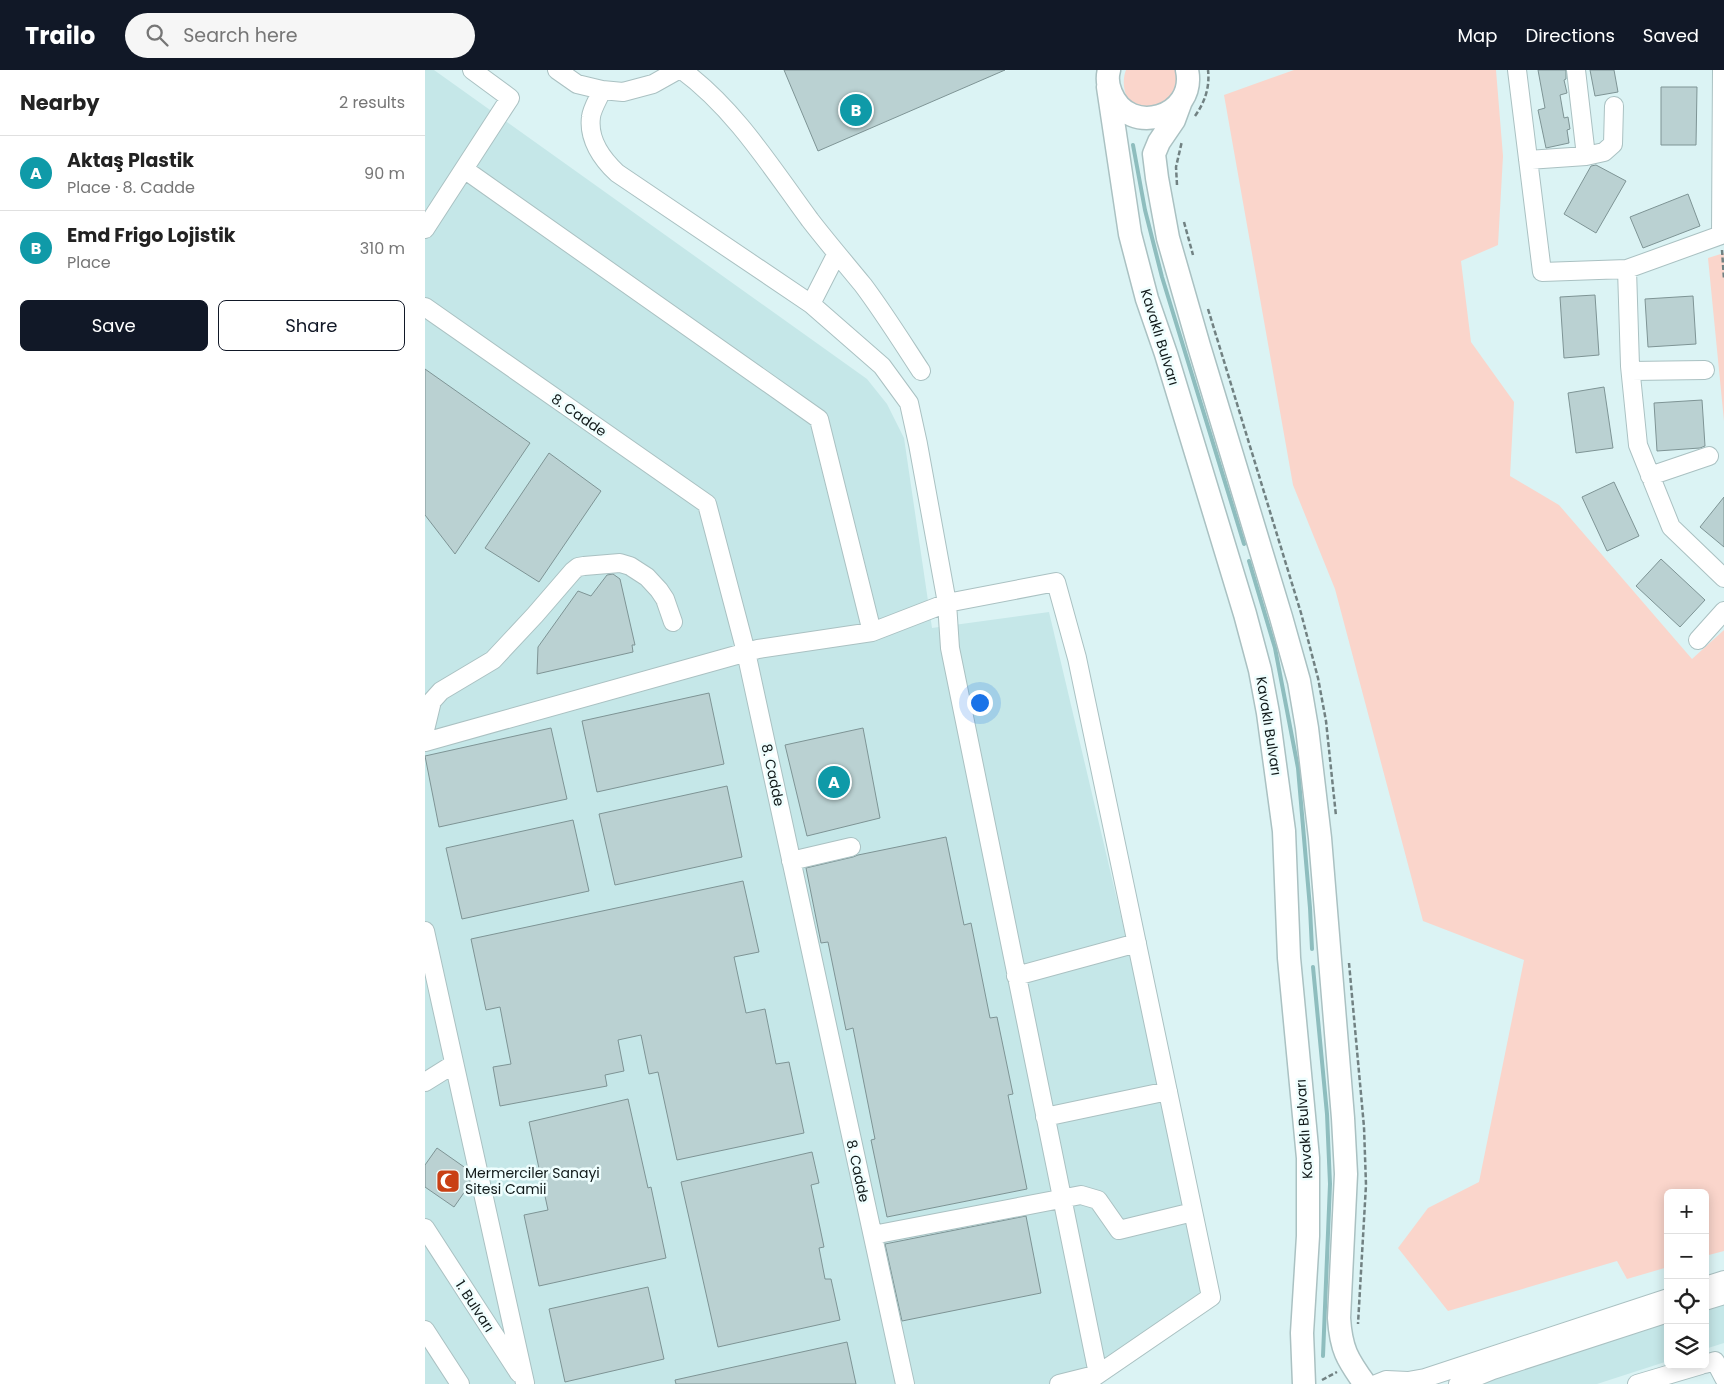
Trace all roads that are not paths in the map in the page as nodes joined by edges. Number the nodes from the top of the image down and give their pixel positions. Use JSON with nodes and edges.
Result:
{"nodes":[{"id":1,"x":472,"y":70,"type":"edge"},
{"id":2,"x":557,"y":70,"type":"edge"},
{"id":3,"x":680,"y":70,"type":"edge"},
{"id":4,"x":1517,"y":70,"type":"edge"},
{"id":5,"x":1576,"y":70,"type":"edge"},
{"id":6,"x":1722,"y":70,"type":"edge"},
{"id":7,"x":1191,"y":71,"type":"edge"},
{"id":8,"x":1108,"y":75,"type":"edge"},
{"id":9,"x":602,"y":90,"type":"junction"},
{"id":10,"x":1181,"y":101,"type":"junction"},
{"id":11,"x":1614,"y":106,"type":"dead end"},
{"id":12,"x":1586,"y":156,"type":"junction"},
{"id":13,"x":1528,"y":160,"type":"junction"},
{"id":14,"x":464,"y":169,"type":"junction"},
{"id":15,"x":425,"y":229,"type":"edge"},
{"id":16,"x":1722,"y":234,"type":"edge"},
{"id":17,"x":836,"y":255,"type":"junction"},
{"id":18,"x":1627,"y":269,"type":"junction"},
{"id":19,"x":811,"y":304,"type":"junction"},
{"id":20,"x":425,"y":307,"type":"edge"},
{"id":21,"x":1705,"y":370,"type":"dead end"},
{"id":22,"x":921,"y":371,"type":"dead end"},
{"id":23,"x":1631,"y":371,"type":"junction"},
{"id":24,"x":1709,"y":456,"type":"dead end"},
{"id":25,"x":1650,"y":476,"type":"junction"},
{"id":26,"x":1724,"y":578,"type":"edge"},
{"id":27,"x":947,"y":604,"type":"junction"},
{"id":28,"x":1724,"y":611,"type":"edge"},
{"id":29,"x":673,"y":622,"type":"dead end"},
{"id":30,"x":872,"y":632,"type":"junction"},
{"id":31,"x":1698,"y":640,"type":"dead end"},
{"id":32,"x":746,"y":652,"type":"junction"},
{"id":33,"x":425,"y":730,"type":"edge"},
{"id":34,"x":425,"y":742,"type":"edge"},
{"id":35,"x":851,"y":847,"type":"dead end"},
{"id":36,"x":791,"y":861,"type":"junction"},
{"id":37,"x":425,"y":931,"type":"edge"},
{"id":38,"x":1137,"y":943,"type":"junction"},
{"id":39,"x":1016,"y":976,"type":"junction"},
{"id":40,"x":454,"y":1064,"type":"junction"},
{"id":41,"x":425,"y":1082,"type":"edge"},
{"id":42,"x":1168,"y":1091,"type":"junction"},
{"id":43,"x":1045,"y":1117,"type":"junction"},
{"id":44,"x":1062,"y":1197,"type":"junction"},
{"id":45,"x":1193,"y":1212,"type":"junction"},
{"id":46,"x":425,"y":1228,"type":"edge"},
{"id":47,"x":873,"y":1235,"type":"junction"},
{"id":48,"x":1724,"y":1280,"type":"edge"},
{"id":49,"x":1709,"y":1285,"type":"edge"},
{"id":50,"x":1724,"y":1294,"type":"edge"},
{"id":51,"x":1664,"y":1299,"type":"edge"},
{"id":52,"x":1709,"y":1300,"type":"edge"},
{"id":53,"x":1664,"y":1314,"type":"edge"},
{"id":54,"x":425,"y":1330,"type":"edge"},
{"id":55,"x":1709,"y":1363,"type":"edge"},
{"id":56,"x":1688,"y":1369,"type":"edge"},
{"id":57,"x":1341,"y":1378,"type":"edge"},
{"id":58,"x":1724,"y":1378,"type":"edge"},
{"id":59,"x":1091,"y":1379,"type":"edge"},
{"id":60,"x":460,"y":1384,"type":"edge"},
{"id":61,"x":526,"y":1384,"type":"edge"},
{"id":62,"x":905,"y":1384,"type":"edge"},
{"id":63,"x":1059,"y":1384,"type":"edge"},
{"id":64,"x":1304,"y":1384,"type":"edge"},
{"id":65,"x":1359,"y":1384,"type":"edge"},
{"id":66,"x":1365,"y":1384,"type":"edge"},
{"id":67,"x":1376,"y":1384,"type":"edge"},
{"id":68,"x":1458,"y":1384,"type":"edge"},
{"id":69,"x":1637,"y":1384,"type":"edge"}],
"edges":[{"from":1,"to":14,"type":"street"},
{"from":2,"to":9,"type":"street"},
{"from":3,"to":9,"type":"street"},
{"from":3,"to":17,"type":"street"},
{"from":4,"to":13,"type":"street"},
{"from":5,"to":12,"type":"street"},
{"from":6,"to":16,"type":"street"},
{"from":7,"to":10,"type":"main road"},
{"from":8,"to":10,"type":"main road","name":"Kavaklı Bulvarı"},
{"from":8,"to":64,"type":"main road","name":"Kavaklı Bulvarı"},
{"from":9,"to":19,"type":"street"},
{"from":10,"to":66,"type":"main road"},
{"from":11,"to":12,"type":"street"},
{"from":12,"to":13,"type":"street"},
{"from":13,"to":18,"type":"street"},
{"from":14,"to":15,"type":"street"},
{"from":14,"to":30,"type":"street"},
{"from":16,"to":18,"type":"street"},
{"from":17,"to":19,"type":"street"},
{"from":17,"to":22,"type":"street"},
{"from":18,"to":23,"type":"street"},
{"from":19,"to":27,"type":"street"},
{"from":20,"to":32,"type":"street","name":"8. Cadde"},
{"from":21,"to":23,"type":"street"},
{"from":23,"to":25,"type":"street"},
{"from":24,"to":25,"type":"street"},
{"from":25,"to":26,"type":"street"},
{"from":27,"to":30,"type":"street"},
{"from":27,"to":38,"type":"street"},
{"from":27,"to":39,"type":"street"},
{"from":28,"to":31,"type":"street"},
{"from":29,"to":33,"type":"street"},
{"from":30,"to":32,"type":"street"},
{"from":32,"to":34,"type":"street"},
{"from":32,"to":36,"type":"street","name":"8. Cadde"},
{"from":35,"to":36,"type":"street"},
{"from":36,"to":47,"type":"street","name":"8. Cadde"},
{"from":37,"to":40,"type":"street"},
{"from":38,"to":39,"type":"street"},
{"from":38,"to":42,"type":"street"},
{"from":39,"to":43,"type":"street"},
{"from":40,"to":41,"type":"street"},
{"from":40,"to":61,"type":"street"},
{"from":42,"to":43,"type":"street"},
{"from":42,"to":45,"type":"street"},
{"from":43,"to":44,"type":"street"},
{"from":44,"to":45,"type":"street"},
{"from":44,"to":47,"type":"street"},
{"from":44,"to":59,"type":"street"},
{"from":45,"to":59,"type":"street"},
{"from":46,"to":61,"type":"street","name":"1. Bulvarı"},
{"from":47,"to":62,"type":"street","name":"8. Cadde"},
{"from":48,"to":49,"type":"street"},
{"from":50,"to":52,"type":"street"},
{"from":51,"to":67,"type":"street"},
{"from":53,"to":68,"type":"street"},
{"from":54,"to":60,"type":"street"},
{"from":55,"to":58,"type":"street"},
{"from":56,"to":69,"type":"street"},
{"from":57,"to":65,"type":"main road"},
{"from":59,"to":63,"type":"street"}]}
